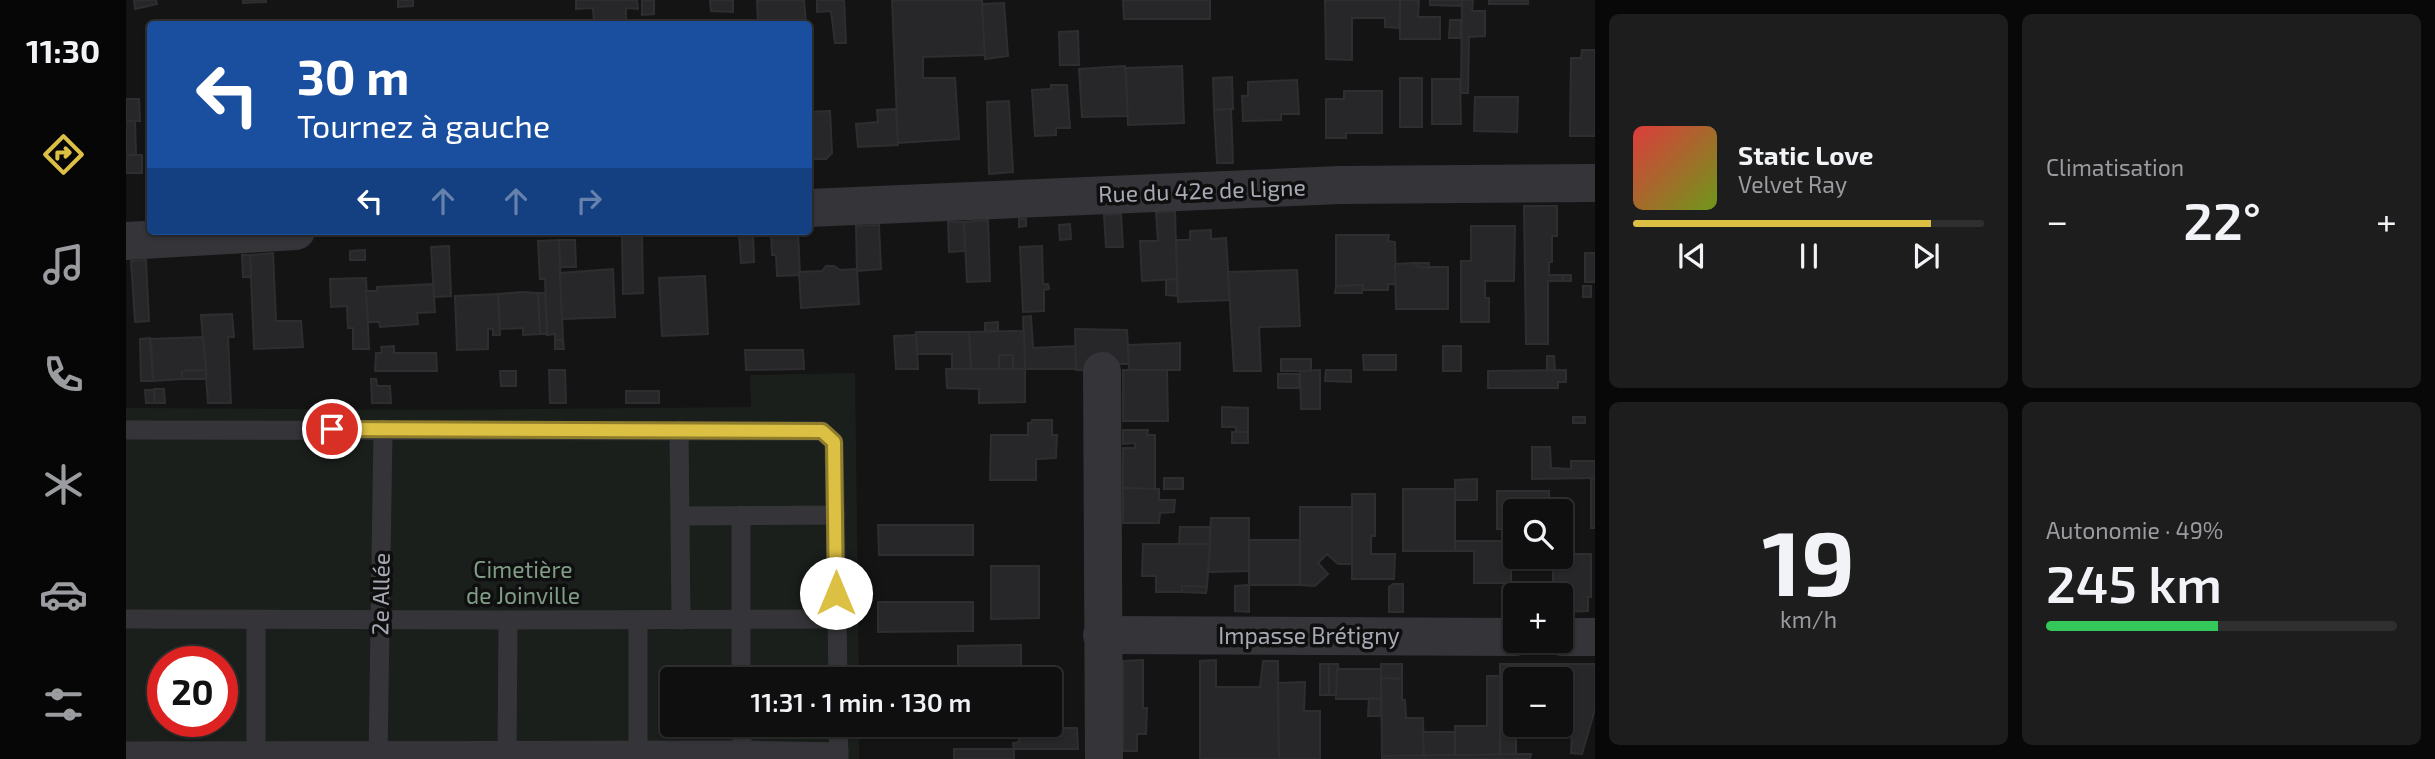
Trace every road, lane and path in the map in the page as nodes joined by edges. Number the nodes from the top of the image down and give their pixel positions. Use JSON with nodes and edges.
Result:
{"nodes":[{"id":1,"x":1595,"y":183,"type":"edge"},
{"id":2,"x":812,"y":208,"type":"edge"},
{"id":3,"x":228,"y":235,"type":"edge"},
{"id":4,"x":126,"y":241,"type":"edge"},
{"id":5,"x":1102,"y":371,"type":"dead end"},
{"id":6,"x":383,"y":429,"type":"junction"},
{"id":7,"x":126,"y":430,"type":"edge"},
{"id":8,"x":679,"y":430,"type":"junction"},
{"id":9,"x":836,"y":514,"type":"junction"},
{"id":10,"x":680,"y":516,"type":"junction"},
{"id":11,"x":741,"y":516,"type":"junction"},
{"id":12,"x":126,"y":619,"type":"edge"},
{"id":13,"x":741,"y":619,"type":"junction"},
{"id":14,"x":837,"y":619,"type":"junction"},
{"id":15,"x":256,"y":620,"type":"junction"},
{"id":16,"x":380,"y":620,"type":"junction"},
{"id":17,"x":638,"y":620,"type":"junction"},
{"id":18,"x":681,"y":620,"type":"junction"},
{"id":19,"x":508,"y":621,"type":"junction"},
{"id":20,"x":1102,"y":635,"type":"junction"},
{"id":21,"x":1503,"y":637,"type":"edge"},
{"id":22,"x":1573,"y":637,"type":"edge"},
{"id":23,"x":1595,"y":637,"type":"edge"},
{"id":24,"x":741,"y":667,"type":"edge"},
{"id":25,"x":838,"y":667,"type":"edge"},
{"id":26,"x":742,"y":737,"type":"edge"},
{"id":27,"x":838,"y":737,"type":"edge"},
{"id":28,"x":126,"y":751,"type":"edge"},
{"id":29,"x":256,"y":755,"type":"edge"},
{"id":30,"x":378,"y":755,"type":"edge"},
{"id":31,"x":507,"y":755,"type":"edge"},
{"id":32,"x":638,"y":755,"type":"edge"},
{"id":33,"x":742,"y":755,"type":"edge"},
{"id":34,"x":839,"y":756,"type":"edge"},
{"id":35,"x":1104,"y":759,"type":"edge"}],
"edges":[{"from":1,"to":2,"type":"street","name":"Rue du 42e de Ligne"},
{"from":3,"to":4,"type":"street"},
{"from":5,"to":20,"type":"street"},
{"from":6,"to":7,"type":"lane"},
{"from":6,"to":8,"type":"lane"},
{"from":6,"to":16,"type":"lane","name":"2e Allée"},
{"from":8,"to":9,"type":"lane"},
{"from":8,"to":10,"type":"lane"},
{"from":9,"to":11,"type":"lane"},
{"from":9,"to":14,"type":"lane"},
{"from":10,"to":11,"type":"lane"},
{"from":10,"to":18,"type":"lane"},
{"from":11,"to":13,"type":"lane"},
{"from":12,"to":15,"type":"lane"},
{"from":13,"to":14,"type":"lane"},
{"from":13,"to":18,"type":"lane"},
{"from":13,"to":24,"type":"lane"},
{"from":14,"to":25,"type":"lane"},
{"from":15,"to":16,"type":"lane"},
{"from":15,"to":29,"type":"lane"},
{"from":16,"to":19,"type":"lane"},
{"from":16,"to":30,"type":"lane","name":"2e Allée"},
{"from":17,"to":18,"type":"lane"},
{"from":17,"to":19,"type":"lane"},
{"from":17,"to":32,"type":"lane"},
{"from":19,"to":31,"type":"lane"},
{"from":20,"to":21,"type":"street","name":"Impasse Brétigny"},
{"from":20,"to":35,"type":"street"},
{"from":22,"to":23,"type":"street"},
{"from":26,"to":33,"type":"lane"},
{"from":27,"to":34,"type":"lane"},
{"from":28,"to":29,"type":"lane"},
{"from":29,"to":30,"type":"lane"},
{"from":30,"to":31,"type":"lane"},
{"from":31,"to":32,"type":"lane"},
{"from":32,"to":33,"type":"lane"},
{"from":33,"to":34,"type":"lane"}]}
